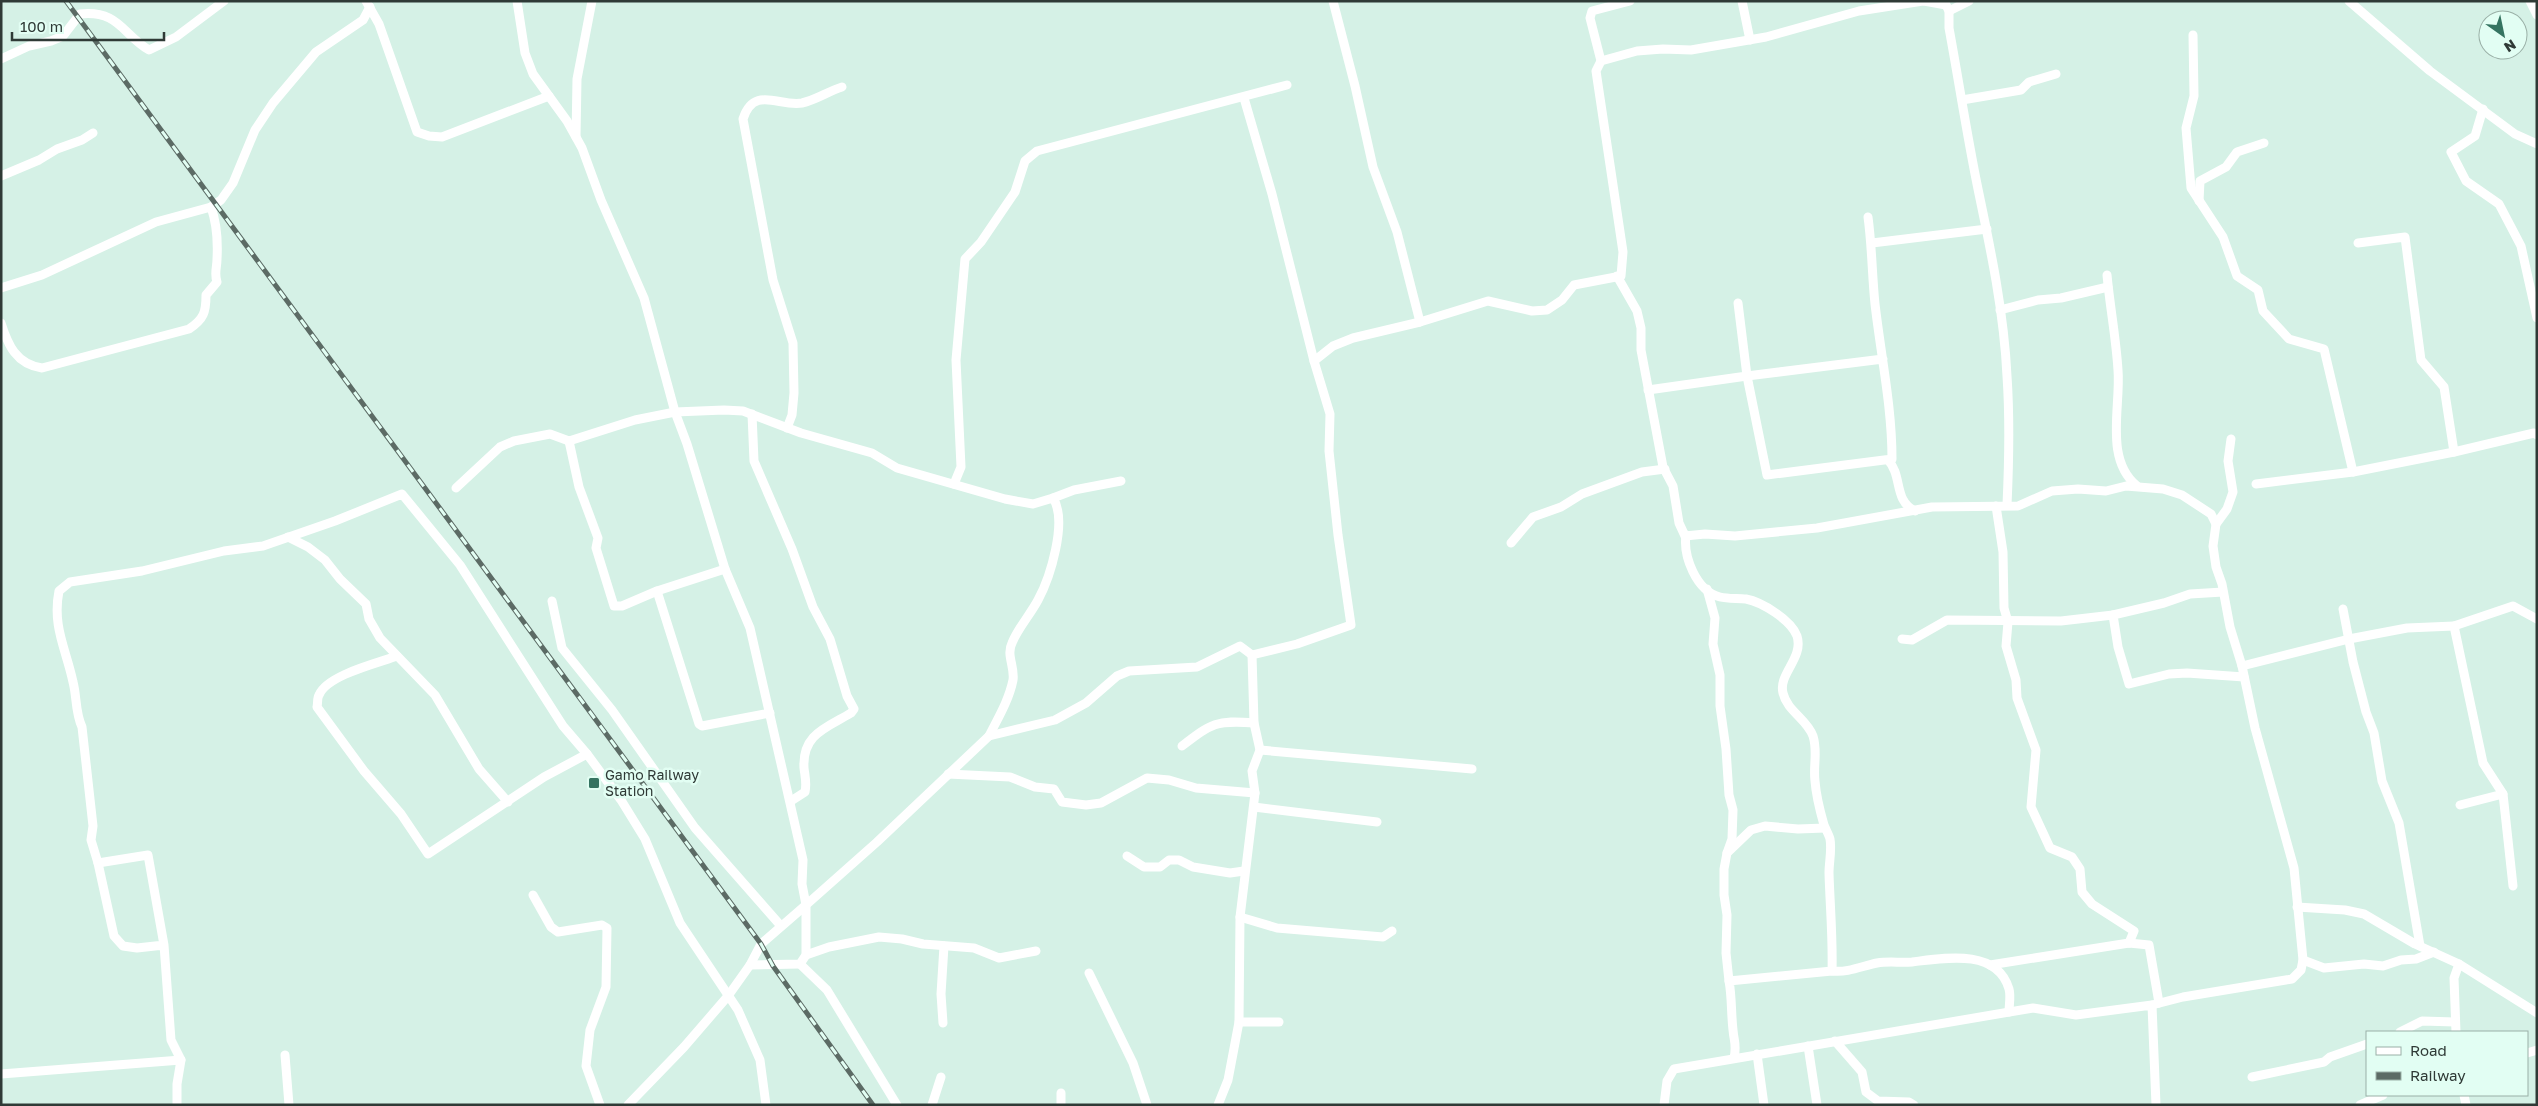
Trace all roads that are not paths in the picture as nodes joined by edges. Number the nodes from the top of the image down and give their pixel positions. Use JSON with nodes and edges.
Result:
{"nodes":[{"id":1,"x":224,"y":1,"type":"edge"},
{"id":2,"x":517,"y":1,"type":"edge"},
{"id":3,"x":592,"y":1,"type":"edge"},
{"id":4,"x":1333,"y":1,"type":"edge"},
{"id":5,"x":1630,"y":1,"type":"edge"},
{"id":6,"x":1742,"y":1,"type":"edge"},
{"id":7,"x":1923,"y":1,"type":"edge"},
{"id":8,"x":1969,"y":1,"type":"edge"},
{"id":9,"x":2349,"y":1,"type":"edge"},
{"id":10,"x":2530,"y":1,"type":"edge"},
{"id":11,"x":368,"y":4,"type":"edge"},
{"id":12,"x":1947,"y":6,"type":"edge"},
{"id":13,"x":2537,"y":15,"type":"edge"},
{"id":14,"x":2193,"y":35,"type":"dead end"},
{"id":15,"x":1750,"y":40,"type":"junction"},
{"id":16,"x":1,"y":58,"type":"edge"},
{"id":17,"x":1601,"y":61,"type":"junction"},
{"id":18,"x":2056,"y":74,"type":"dead end"},
{"id":19,"x":1287,"y":85,"type":"dead end"},
{"id":20,"x":842,"y":87,"type":"dead end"},
{"id":21,"x":549,"y":96,"type":"junction"},
{"id":22,"x":1244,"y":98,"type":"junction"},
{"id":23,"x":1962,"y":100,"type":"junction"},
{"id":24,"x":2482,"y":109,"type":"junction"},
{"id":25,"x":93,"y":133,"type":"dead end"},
{"id":26,"x":576,"y":137,"type":"junction"},
{"id":27,"x":2264,"y":143,"type":"dead end"},
{"id":28,"x":2537,"y":144,"type":"edge"},
{"id":29,"x":1,"y":176,"type":"edge"},
{"id":30,"x":2199,"y":201,"type":"junction"},
{"id":31,"x":211,"y":207,"type":"junction"},
{"id":32,"x":1868,"y":217,"type":"dead end"},
{"id":33,"x":1987,"y":229,"type":"junction"},
{"id":34,"x":1872,"y":243,"type":"junction"},
{"id":35,"x":2358,"y":243,"type":"dead end"},
{"id":36,"x":2107,"y":275,"type":"dead end"},
{"id":37,"x":1617,"y":276,"type":"junction"},
{"id":38,"x":2108,"y":287,"type":"junction"},
{"id":39,"x":1,"y":288,"type":"edge"},
{"id":40,"x":1738,"y":303,"type":"dead end"},
{"id":41,"x":2000,"y":310,"type":"junction"},
{"id":42,"x":2537,"y":318,"type":"edge"},
{"id":43,"x":1420,"y":322,"type":"junction"},
{"id":44,"x":1,"y":323,"type":"edge"},
{"id":45,"x":1883,"y":359,"type":"junction"},
{"id":46,"x":1314,"y":362,"type":"junction"},
{"id":47,"x":1747,"y":376,"type":"junction"},
{"id":48,"x":1648,"y":390,"type":"junction"},
{"id":49,"x":675,"y":412,"type":"junction"},
{"id":50,"x":752,"y":414,"type":"junction"},
{"id":51,"x":788,"y":428,"type":"junction"},
{"id":52,"x":2537,"y":435,"type":"edge"},
{"id":53,"x":2231,"y":439,"type":"dead end"},
{"id":54,"x":568,"y":441,"type":"junction"},
{"id":55,"x":2454,"y":452,"type":"junction"},
{"id":56,"x":1888,"y":460,"type":"junction"},
{"id":57,"x":1665,"y":469,"type":"junction"},
{"id":58,"x":2353,"y":472,"type":"junction"},
{"id":59,"x":1121,"y":481,"type":"dead end"},
{"id":60,"x":954,"y":484,"type":"junction"},
{"id":61,"x":2256,"y":484,"type":"dead end"},
{"id":62,"x":2137,"y":486,"type":"junction"},
{"id":63,"x":456,"y":488,"type":"dead end"},
{"id":64,"x":1053,"y":498,"type":"junction"},
{"id":65,"x":1996,"y":506,"type":"junction"},
{"id":66,"x":2006,"y":506,"type":"junction"},
{"id":67,"x":1915,"y":511,"type":"junction"},
{"id":68,"x":2216,"y":524,"type":"junction"},
{"id":69,"x":1686,"y":535,"type":"junction"},
{"id":70,"x":288,"y":537,"type":"junction"},
{"id":71,"x":1511,"y":543,"type":"dead end"},
{"id":72,"x":726,"y":569,"type":"junction"},
{"id":73,"x":1707,"y":589,"type":"junction"},
{"id":74,"x":657,"y":591,"type":"junction"},
{"id":75,"x":2223,"y":592,"type":"junction"},
{"id":76,"x":552,"y":601,"type":"dead end"},
{"id":77,"x":2343,"y":609,"type":"dead end"},
{"id":78,"x":2113,"y":615,"type":"junction"},
{"id":79,"x":2537,"y":619,"type":"edge"},
{"id":80,"x":2008,"y":622,"type":"junction"},
{"id":81,"x":2454,"y":626,"type":"junction"},
{"id":82,"x":1902,"y":639,"type":"dead end"},
{"id":83,"x":2349,"y":639,"type":"junction"},
{"id":84,"x":1252,"y":654,"type":"junction"},
{"id":85,"x":397,"y":656,"type":"junction"},
{"id":86,"x":2242,"y":666,"type":"junction"},
{"id":87,"x":2244,"y":677,"type":"junction"},
{"id":88,"x":770,"y":713,"type":"junction"},
{"id":89,"x":1254,"y":723,"type":"junction"},
{"id":90,"x":989,"y":736,"type":"junction"},
{"id":91,"x":1182,"y":746,"type":"dead end"},
{"id":92,"x":1260,"y":750,"type":"junction"},
{"id":93,"x":587,"y":754,"type":"junction"},
{"id":94,"x":1472,"y":769,"type":"dead end"},
{"id":95,"x":948,"y":774,"type":"junction"},
{"id":96,"x":1255,"y":794,"type":"junction"},
{"id":97,"x":2503,"y":794,"type":"junction"},
{"id":98,"x":791,"y":801,"type":"junction"},
{"id":99,"x":508,"y":802,"type":"junction"},
{"id":100,"x":2460,"y":805,"type":"dead end"},
{"id":101,"x":1254,"y":807,"type":"junction"},
{"id":102,"x":1377,"y":822,"type":"dead end"},
{"id":103,"x":1825,"y":828,"type":"junction"},
{"id":104,"x":1727,"y":852,"type":"junction"},
{"id":105,"x":1127,"y":856,"type":"dead end"},
{"id":106,"x":98,"y":863,"type":"junction"},
{"id":107,"x":1244,"y":872,"type":"junction"},
{"id":108,"x":2513,"y":886,"type":"dead end"},
{"id":109,"x":532,"y":895,"type":"dead end"},
{"id":110,"x":806,"y":905,"type":"junction"},
{"id":111,"x":2297,"y":907,"type":"junction"},
{"id":112,"x":1240,"y":917,"type":"junction"},
{"id":113,"x":781,"y":926,"type":"junction"},
{"id":114,"x":1392,"y":931,"type":"dead end"},
{"id":115,"x":2130,"y":943,"type":"junction"},
{"id":116,"x":164,"y":945,"type":"junction"},
{"id":117,"x":944,"y":946,"type":"junction"},
{"id":118,"x":2420,"y":946,"type":"junction"},
{"id":119,"x":1036,"y":950,"type":"dead end"},
{"id":120,"x":2434,"y":952,"type":"junction"},
{"id":121,"x":806,"y":954,"type":"junction"},
{"id":122,"x":2303,"y":960,"type":"junction"},
{"id":123,"x":800,"y":964,"type":"junction"},
{"id":124,"x":2459,"y":964,"type":"junction"},
{"id":125,"x":1990,"y":965,"type":"junction"},
{"id":126,"x":750,"y":966,"type":"junction"},
{"id":127,"x":1832,"y":972,"type":"junction"},
{"id":128,"x":1089,"y":973,"type":"dead end"},
{"id":129,"x":1729,"y":981,"type":"junction"},
{"id":130,"x":728,"y":996,"type":"junction"},
{"id":131,"x":2155,"y":1004,"type":"junction"},
{"id":132,"x":2009,"y":1012,"type":"junction"},
{"id":133,"x":2537,"y":1014,"type":"edge"},
{"id":134,"x":1239,"y":1022,"type":"junction"},
{"id":135,"x":1279,"y":1022,"type":"dead end"},
{"id":136,"x":2455,"y":1022,"type":"junction"},
{"id":137,"x":943,"y":1023,"type":"dead end"},
{"id":138,"x":2402,"y":1031,"type":"edge"},
{"id":139,"x":2456,"y":1031,"type":"edge"},
{"id":140,"x":1835,"y":1041,"type":"junction"},
{"id":141,"x":2366,"y":1044,"type":"edge"},
{"id":142,"x":1808,"y":1046,"type":"junction"},
{"id":143,"x":1758,"y":1054,"type":"junction"},
{"id":144,"x":285,"y":1055,"type":"dead end"},
{"id":145,"x":1734,"y":1058,"type":"junction"},
{"id":146,"x":181,"y":1060,"type":"junction"},
{"id":147,"x":1,"y":1074,"type":"edge"},
{"id":148,"x":941,"y":1077,"type":"dead end"},
{"id":149,"x":2252,"y":1077,"type":"dead end"},
{"id":150,"x":1061,"y":1093,"type":"dead end"},
{"id":151,"x":2381,"y":1096,"type":"edge"},
{"id":152,"x":1871,"y":1100,"type":"edge"},
{"id":153,"x":177,"y":1105,"type":"edge"},
{"id":154,"x":289,"y":1105,"type":"edge"},
{"id":155,"x":600,"y":1105,"type":"edge"},
{"id":156,"x":628,"y":1105,"type":"edge"},
{"id":157,"x":766,"y":1105,"type":"edge"},
{"id":158,"x":897,"y":1105,"type":"edge"},
{"id":159,"x":932,"y":1105,"type":"edge"},
{"id":160,"x":1061,"y":1105,"type":"edge"},
{"id":161,"x":1147,"y":1105,"type":"edge"},
{"id":162,"x":1218,"y":1105,"type":"edge"},
{"id":163,"x":1664,"y":1105,"type":"edge"},
{"id":164,"x":1764,"y":1105,"type":"edge"},
{"id":165,"x":1817,"y":1105,"type":"edge"},
{"id":166,"x":1914,"y":1105,"type":"edge"},
{"id":167,"x":2156,"y":1105,"type":"edge"},
{"id":168,"x":2360,"y":1105,"type":"edge"}],
"edges":[{"from":1,"to":16,"type":"street"},
{"from":2,"to":21,"type":"street"},
{"from":3,"to":26,"type":"street"},
{"from":4,"to":43,"type":"street"},
{"from":5,"to":17,"type":"street"},
{"from":6,"to":15,"type":"street"},
{"from":7,"to":12,"type":"street"},
{"from":7,"to":15,"type":"street"},
{"from":8,"to":12,"type":"street"},
{"from":9,"to":24,"type":"street"},
{"from":10,"to":13,"type":"street"},
{"from":11,"to":21,"type":"street"},
{"from":11,"to":31,"type":"street"},
{"from":12,"to":23,"type":"street"},
{"from":14,"to":30,"type":"street"},
{"from":15,"to":17,"type":"street"},
{"from":17,"to":37,"type":"street"},
{"from":18,"to":23,"type":"street"},
{"from":19,"to":22,"type":"street"},
{"from":20,"to":51,"type":"street"},
{"from":21,"to":26,"type":"street"},
{"from":22,"to":46,"type":"street"},
{"from":22,"to":60,"type":"street"},
{"from":23,"to":33,"type":"street"},
{"from":24,"to":28,"type":"street"},
{"from":24,"to":42,"type":"street"},
{"from":25,"to":29,"type":"street"},
{"from":26,"to":49,"type":"street"},
{"from":27,"to":30,"type":"street"},
{"from":30,"to":58,"type":"street"},
{"from":31,"to":39,"type":"street"},
{"from":31,"to":44,"type":"street"},
{"from":32,"to":34,"type":"street"},
{"from":33,"to":34,"type":"street"},
{"from":33,"to":41,"type":"street"},
{"from":34,"to":45,"type":"street"},
{"from":35,"to":55,"type":"street"},
{"from":36,"to":38,"type":"street"},
{"from":37,"to":43,"type":"street"},
{"from":37,"to":48,"type":"street"},
{"from":38,"to":41,"type":"street"},
{"from":38,"to":62,"type":"street"},
{"from":40,"to":47,"type":"street"},
{"from":41,"to":66,"type":"street"},
{"from":43,"to":46,"type":"street"},
{"from":45,"to":47,"type":"street"},
{"from":45,"to":56,"type":"street"},
{"from":46,"to":84,"type":"street"},
{"from":47,"to":48,"type":"street"},
{"from":47,"to":56,"type":"street"},
{"from":48,"to":57,"type":"street"},
{"from":49,"to":50,"type":"street"},
{"from":49,"to":54,"type":"street"},
{"from":49,"to":72,"type":"street"},
{"from":50,"to":51,"type":"street"},
{"from":50,"to":98,"type":"street"},
{"from":51,"to":60,"type":"street"},
{"from":52,"to":55,"type":"street"},
{"from":53,"to":68,"type":"street"},
{"from":54,"to":63,"type":"street"},
{"from":54,"to":74,"type":"street"},
{"from":55,"to":58,"type":"street"},
{"from":56,"to":67,"type":"street"},
{"from":57,"to":69,"type":"street"},
{"from":57,"to":71,"type":"street"},
{"from":58,"to":61,"type":"street"},
{"from":59,"to":64,"type":"street"},
{"from":60,"to":64,"type":"street"},
{"from":62,"to":66,"type":"street"},
{"from":62,"to":68,"type":"street"},
{"from":64,"to":90,"type":"street"},
{"from":65,"to":66,"type":"street"},
{"from":65,"to":67,"type":"street"},
{"from":65,"to":80,"type":"street"},
{"from":67,"to":69,"type":"street"},
{"from":68,"to":75,"type":"street"},
{"from":69,"to":73,"type":"street"},
{"from":70,"to":85,"type":"street"},
{"from":70,"to":93,"type":"street"},
{"from":70,"to":106,"type":"street"},
{"from":72,"to":74,"type":"street"},
{"from":72,"to":88,"type":"street"},
{"from":73,"to":103,"type":"street"},
{"from":73,"to":104,"type":"street"},
{"from":74,"to":88,"type":"street"},
{"from":75,"to":78,"type":"street"},
{"from":75,"to":86,"type":"street"},
{"from":76,"to":113,"type":"street"},
{"from":77,"to":83,"type":"street"},
{"from":78,"to":80,"type":"street"},
{"from":78,"to":87,"type":"street"},
{"from":79,"to":81,"type":"street"},
{"from":80,"to":82,"type":"street"},
{"from":80,"to":115,"type":"street"},
{"from":81,"to":83,"type":"street"},
{"from":81,"to":97,"type":"street"},
{"from":83,"to":86,"type":"street"},
{"from":83,"to":118,"type":"street"},
{"from":84,"to":89,"type":"street"},
{"from":84,"to":90,"type":"street"},
{"from":85,"to":99,"type":"street"},
{"from":85,"to":99,"type":"street"},
{"from":86,"to":87,"type":"street"},
{"from":87,"to":111,"type":"street"},
{"from":88,"to":98,"type":"street"},
{"from":89,"to":91,"type":"street"},
{"from":89,"to":92,"type":"street"},
{"from":90,"to":95,"type":"street"},
{"from":92,"to":94,"type":"street"},
{"from":92,"to":96,"type":"street"},
{"from":93,"to":99,"type":"street"},
{"from":93,"to":130,"type":"street"},
{"from":95,"to":96,"type":"street"},
{"from":95,"to":110,"type":"street"},
{"from":96,"to":101,"type":"street"},
{"from":97,"to":100,"type":"street"},
{"from":97,"to":108,"type":"street"},
{"from":98,"to":110,"type":"street"},
{"from":101,"to":102,"type":"street"},
{"from":101,"to":107,"type":"street"},
{"from":103,"to":104,"type":"street"},
{"from":103,"to":127,"type":"street"},
{"from":104,"to":129,"type":"street"},
{"from":105,"to":107,"type":"street"},
{"from":106,"to":116,"type":"street"},
{"from":106,"to":116,"type":"street"},
{"from":107,"to":112,"type":"street"},
{"from":109,"to":155,"type":"street"},
{"from":110,"to":113,"type":"street"},
{"from":110,"to":121,"type":"street"},
{"from":111,"to":118,"type":"street"},
{"from":111,"to":122,"type":"street"},
{"from":112,"to":114,"type":"street"},
{"from":112,"to":134,"type":"street"},
{"from":113,"to":126,"type":"street"},
{"from":115,"to":125,"type":"street"},
{"from":115,"to":131,"type":"street"},
{"from":116,"to":146,"type":"street"},
{"from":117,"to":119,"type":"street"},
{"from":117,"to":121,"type":"street"},
{"from":117,"to":137,"type":"street"},
{"from":118,"to":120,"type":"street"},
{"from":120,"to":122,"type":"street"},
{"from":120,"to":124,"type":"street"},
{"from":121,"to":123,"type":"street"},
{"from":122,"to":131,"type":"street"},
{"from":123,"to":126,"type":"street"},
{"from":123,"to":158,"type":"street"},
{"from":124,"to":133,"type":"street"},
{"from":124,"to":136,"type":"street"},
{"from":125,"to":127,"type":"street"},
{"from":125,"to":132,"type":"street"},
{"from":126,"to":130,"type":"street"},
{"from":127,"to":129,"type":"street"},
{"from":128,"to":161,"type":"street"},
{"from":129,"to":145,"type":"street"},
{"from":130,"to":156,"type":"street"},
{"from":130,"to":157,"type":"street"},
{"from":131,"to":132,"type":"street"},
{"from":131,"to":167,"type":"street"},
{"from":132,"to":140,"type":"street"},
{"from":134,"to":135,"type":"street"},
{"from":134,"to":162,"type":"street"},
{"from":136,"to":138,"type":"street"},
{"from":136,"to":139,"type":"street"},
{"from":140,"to":142,"type":"street"},
{"from":140,"to":152,"type":"street"},
{"from":141,"to":149,"type":"street"},
{"from":142,"to":143,"type":"street"},
{"from":142,"to":165,"type":"street"},
{"from":143,"to":145,"type":"street"},
{"from":143,"to":164,"type":"street"},
{"from":144,"to":154,"type":"street"},
{"from":145,"to":163,"type":"street"},
{"from":146,"to":147,"type":"street"},
{"from":146,"to":153,"type":"street"},
{"from":148,"to":159,"type":"street"},
{"from":150,"to":160,"type":"street"},
{"from":151,"to":168,"type":"street"},
{"from":152,"to":166,"type":"street"}]}
